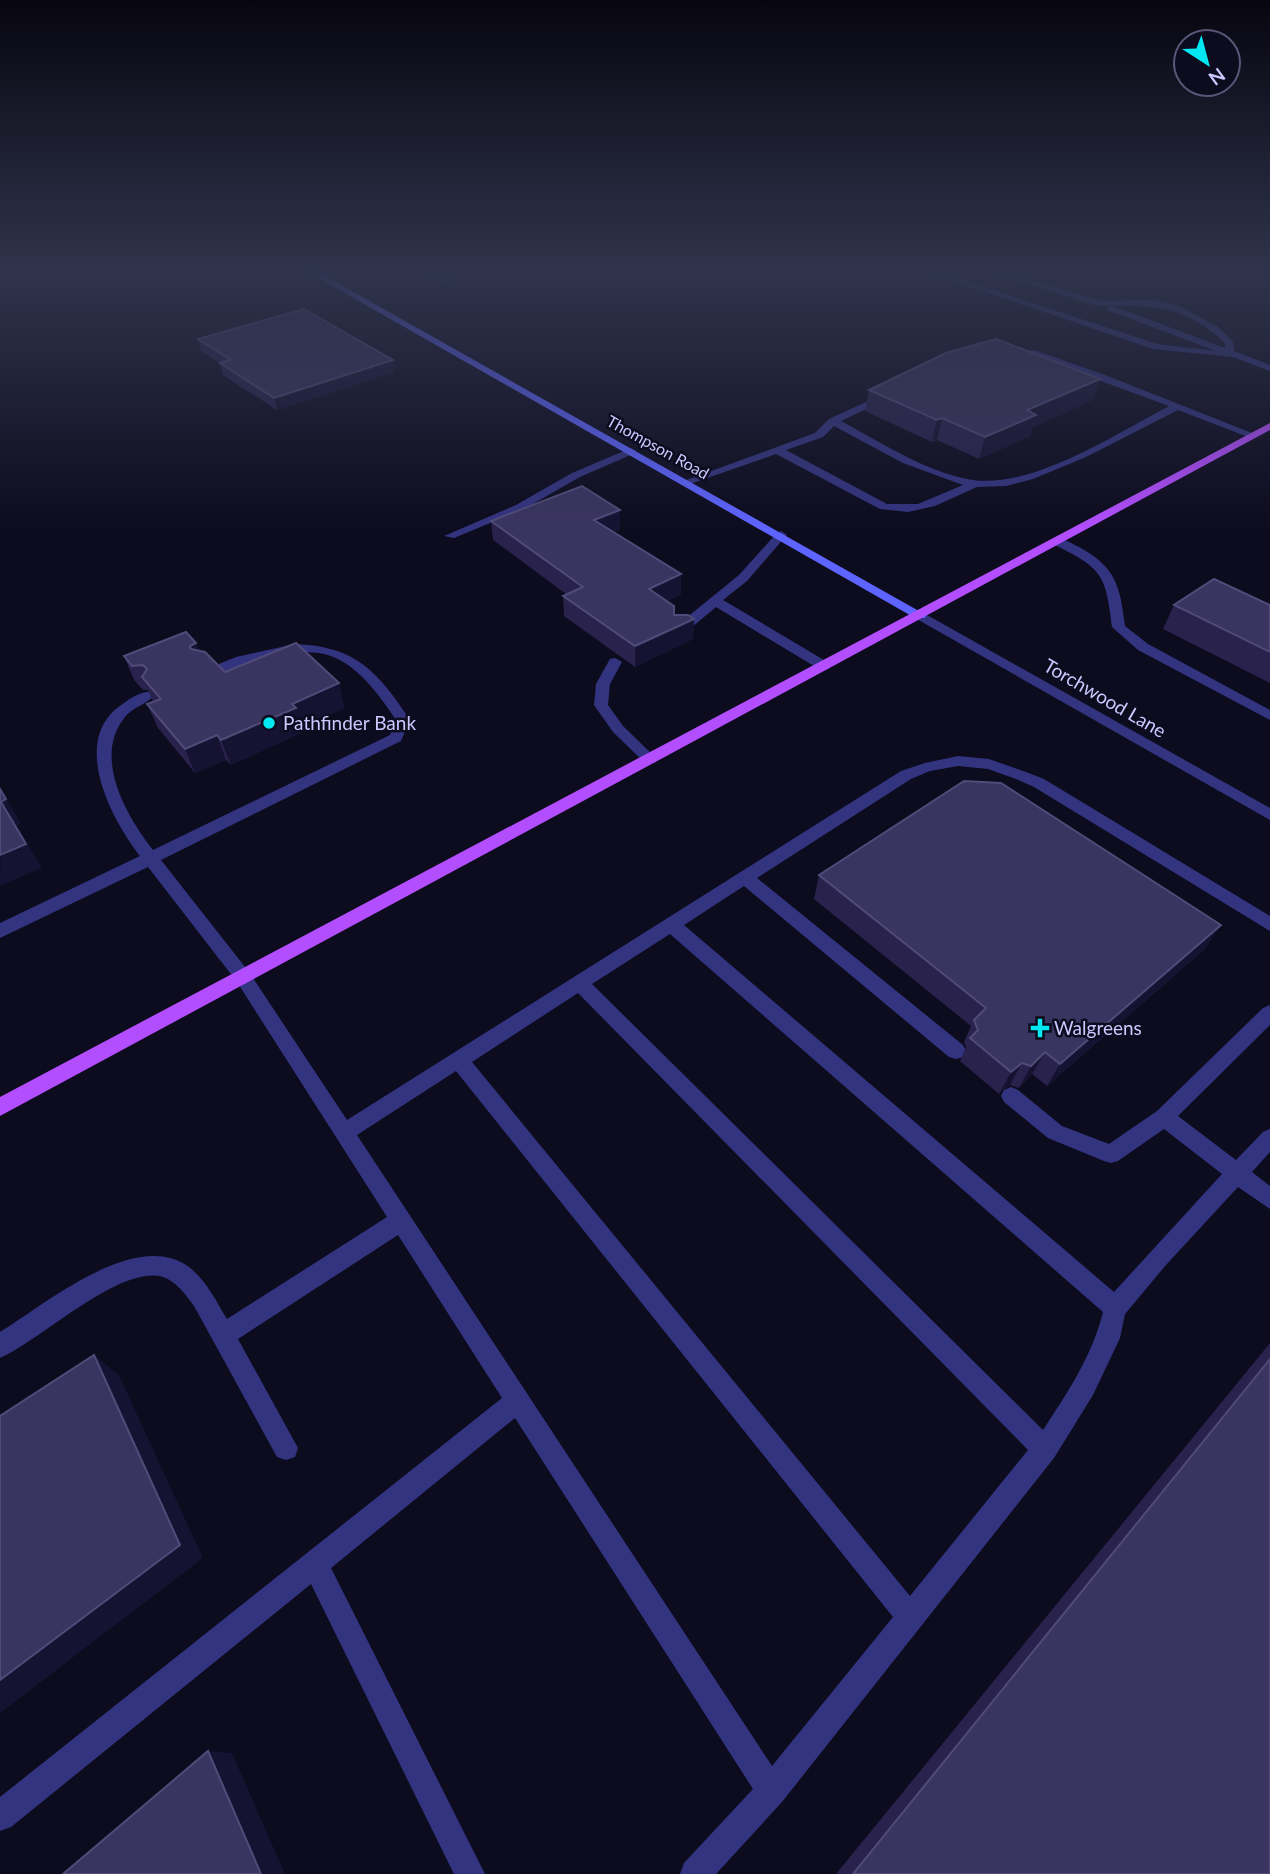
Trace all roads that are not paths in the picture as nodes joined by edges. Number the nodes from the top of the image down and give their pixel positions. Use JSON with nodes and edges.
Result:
{"nodes":[{"id":1,"x":461,"y":355,"type":"edge"},
{"id":2,"x":1038,"y":355,"type":"edge"},
{"id":3,"x":1231,"y":355,"type":"edge"},
{"id":4,"x":1270,"y":368,"type":"edge"},
{"id":5,"x":894,"y":393,"type":"edge"},
{"id":6,"x":1178,"y":406,"type":"junction"},
{"id":7,"x":833,"y":421,"type":"junction"},
{"id":8,"x":1270,"y":426,"type":"edge"},
{"id":9,"x":1252,"y":435,"type":"junction"},
{"id":10,"x":777,"y":450,"type":"junction"},
{"id":11,"x":631,"y":451,"type":"junction"},
{"id":12,"x":686,"y":482,"type":"junction"},
{"id":13,"x":977,"y":483,"type":"junction"},
{"id":14,"x":781,"y":535,"type":"junction"},
{"id":15,"x":450,"y":536,"type":"dead end"},
{"id":16,"x":1057,"y":541,"type":"junction"},
{"id":17,"x":717,"y":602,"type":"junction"},
{"id":18,"x":920,"y":615,"type":"junction"},
{"id":19,"x":680,"y":630,"type":"edge"},
{"id":20,"x":615,"y":662,"type":"edge"},
{"id":21,"x":824,"y":666,"type":"junction"},
{"id":22,"x":209,"y":671,"type":"edge"},
{"id":23,"x":148,"y":695,"type":"edge"},
{"id":24,"x":1270,"y":716,"type":"edge"},
{"id":25,"x":650,"y":760,"type":"junction"},
{"id":26,"x":1270,"y":815,"type":"edge"},
{"id":27,"x":151,"y":858,"type":"junction"},
{"id":28,"x":746,"y":878,"type":"junction"},
{"id":29,"x":671,"y":924,"type":"junction"},
{"id":30,"x":1270,"y":924,"type":"edge"},
{"id":31,"x":0,"y":931,"type":"edge"},
{"id":32,"x":243,"y":976,"type":"junction"},
{"id":33,"x":579,"y":983,"type":"junction"},
{"id":34,"x":1270,"y":1013,"type":"edge"},
{"id":35,"x":956,"y":1051,"type":"dead end"},
{"id":36,"x":458,"y":1059,"type":"junction"},
{"id":37,"x":1011,"y":1096,"type":"edge"},
{"id":38,"x":0,"y":1107,"type":"edge"},
{"id":39,"x":1164,"y":1117,"type":"junction"},
{"id":40,"x":345,"y":1132,"type":"junction"},
{"id":41,"x":1270,"y":1138,"type":"edge"},
{"id":42,"x":1237,"y":1173,"type":"junction"},
{"id":43,"x":1270,"y":1199,"type":"edge"},
{"id":44,"x":402,"y":1220,"type":"junction"},
{"id":45,"x":1115,"y":1308,"type":"junction"},
{"id":46,"x":223,"y":1335,"type":"junction"},
{"id":47,"x":0,"y":1346,"type":"edge"},
{"id":48,"x":519,"y":1400,"type":"junction"},
{"id":49,"x":286,"y":1448,"type":"dead end"},
{"id":50,"x":1045,"y":1449,"type":"junction"},
{"id":51,"x":314,"y":1564,"type":"junction"},
{"id":52,"x":910,"y":1617,"type":"junction"},
{"id":53,"x":771,"y":1791,"type":"junction"},
{"id":54,"x":0,"y":1816,"type":"edge"},
{"id":55,"x":470,"y":1874,"type":"edge"},
{"id":56,"x":695,"y":1874,"type":"edge"}],
"edges":[{"from":1,"to":11,"type":"street","name":"Thompson Road"},
{"from":2,"to":6,"type":"street"},
{"from":3,"to":4,"type":"street"},
{"from":5,"to":7,"type":"street"},
{"from":6,"to":9,"type":"street"},
{"from":6,"to":13,"type":"street"},
{"from":7,"to":10,"type":"street"},
{"from":7,"to":13,"type":"street"},
{"from":8,"to":9,"type":"main road"},
{"from":9,"to":16,"type":"main road"},
{"from":10,"to":12,"type":"street"},
{"from":10,"to":13,"type":"street"},
{"from":11,"to":12,"type":"street","name":"Thompson Road"},
{"from":11,"to":15,"type":"street"},
{"from":12,"to":14,"type":"street","name":"Thompson Road"},
{"from":14,"to":17,"type":"street"},
{"from":14,"to":18,"type":"street","name":"Thompson Road"},
{"from":16,"to":18,"type":"main road"},
{"from":16,"to":24,"type":"street"},
{"from":17,"to":19,"type":"street"},
{"from":17,"to":21,"type":"street"},
{"from":18,"to":21,"type":"main road"},
{"from":18,"to":26,"type":"street","name":"Torchwood Lane"},
{"from":20,"to":25,"type":"street"},
{"from":21,"to":25,"type":"main road"},
{"from":22,"to":27,"type":"street"},
{"from":23,"to":27,"type":"street"},
{"from":25,"to":32,"type":"main road"},
{"from":27,"to":31,"type":"street"},
{"from":27,"to":32,"type":"street"},
{"from":28,"to":29,"type":"street"},
{"from":28,"to":30,"type":"street"},
{"from":28,"to":35,"type":"street"},
{"from":29,"to":33,"type":"street"},
{"from":29,"to":45,"type":"street"},
{"from":32,"to":38,"type":"main road"},
{"from":32,"to":40,"type":"street"},
{"from":33,"to":36,"type":"street"},
{"from":33,"to":50,"type":"street"},
{"from":34,"to":39,"type":"street"},
{"from":36,"to":40,"type":"street"},
{"from":36,"to":52,"type":"street"},
{"from":37,"to":39,"type":"street"},
{"from":39,"to":42,"type":"street"},
{"from":40,"to":44,"type":"street"},
{"from":41,"to":42,"type":"street"},
{"from":42,"to":43,"type":"street"},
{"from":42,"to":45,"type":"street"},
{"from":44,"to":46,"type":"street"},
{"from":44,"to":48,"type":"street"},
{"from":45,"to":50,"type":"street"},
{"from":46,"to":47,"type":"street"},
{"from":46,"to":49,"type":"street"},
{"from":48,"to":51,"type":"street"},
{"from":48,"to":53,"type":"street"},
{"from":50,"to":52,"type":"street"},
{"from":51,"to":54,"type":"street"},
{"from":51,"to":55,"type":"street"},
{"from":52,"to":53,"type":"street"},
{"from":53,"to":56,"type":"street"}]}
